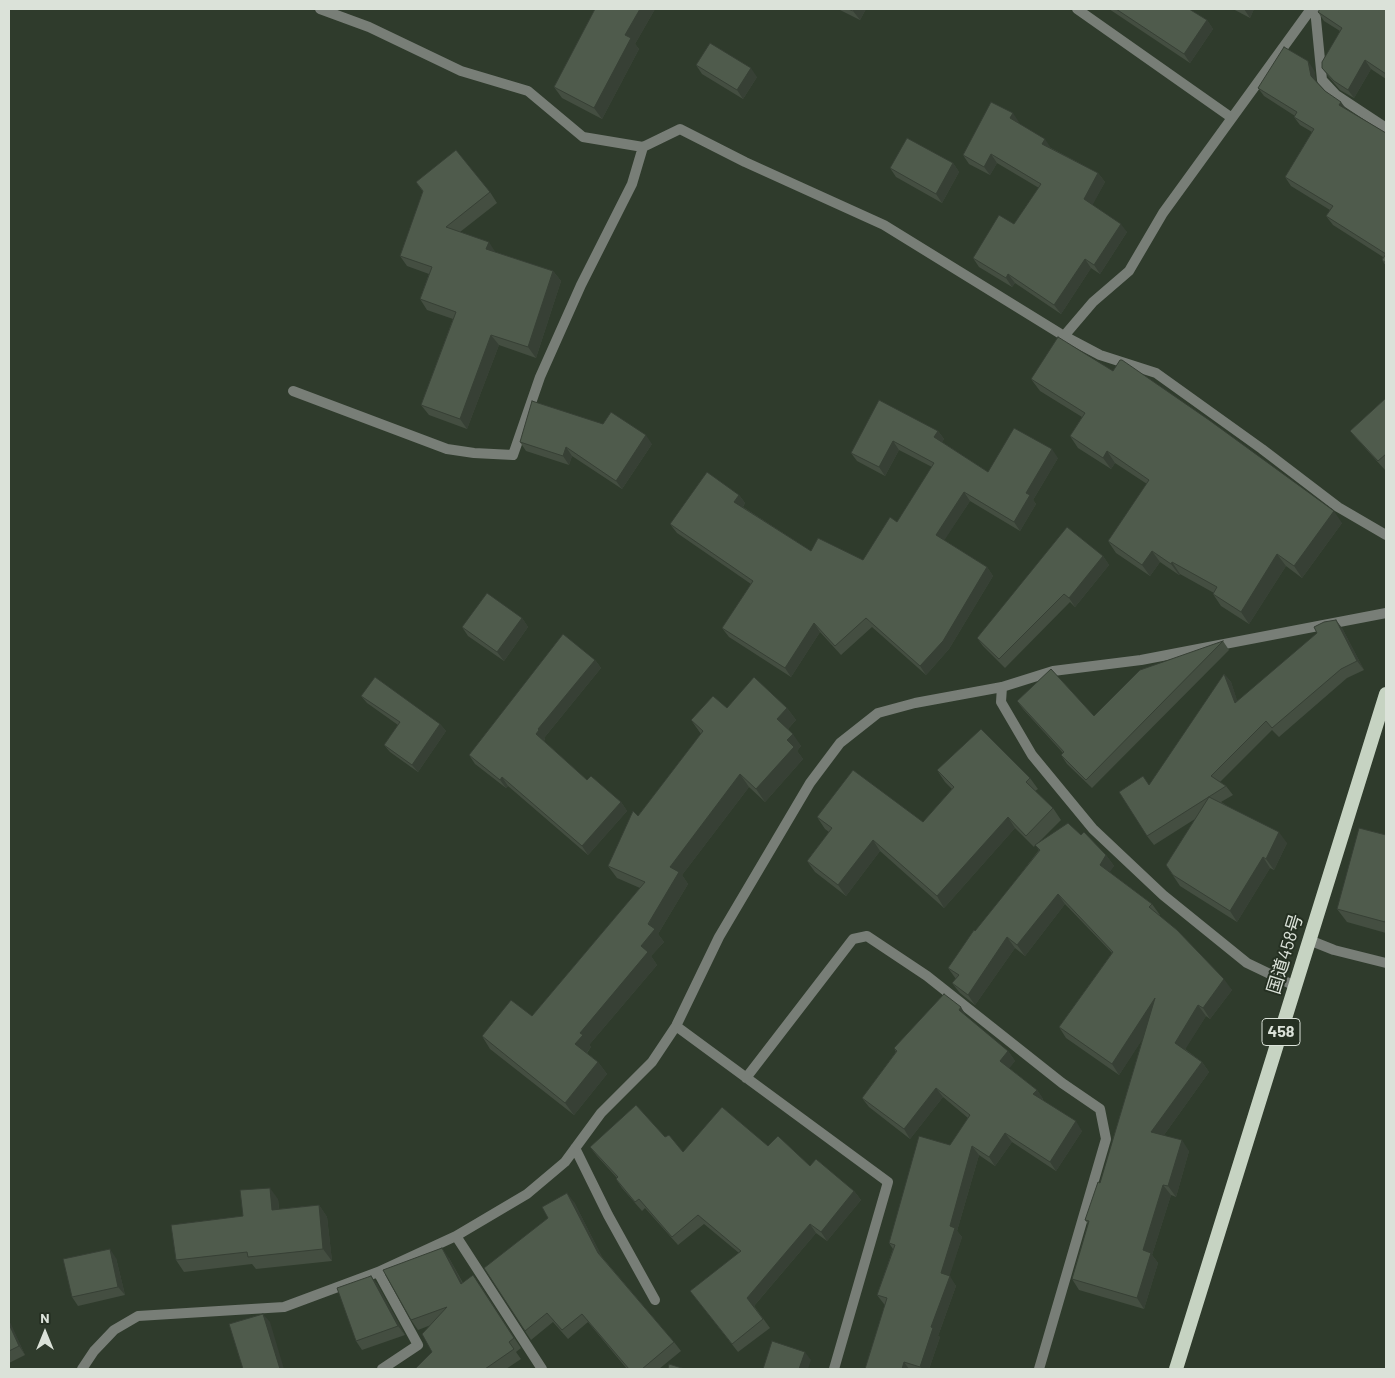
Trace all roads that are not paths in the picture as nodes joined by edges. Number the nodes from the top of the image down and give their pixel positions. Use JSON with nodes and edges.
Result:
{"nodes":[{"id":1,"x":320,"y":9,"type":"edge"},
{"id":2,"x":1078,"y":9,"type":"edge"},
{"id":3,"x":1311,"y":9,"type":"edge"},
{"id":4,"x":1315,"y":9,"type":"edge"},
{"id":5,"x":1232,"y":118,"type":"junction"},
{"id":6,"x":1386,"y":128,"type":"edge"},
{"id":7,"x":643,"y":147,"type":"junction"},
{"id":8,"x":1064,"y":336,"type":"junction"},
{"id":9,"x":292,"y":391,"type":"dead end"},
{"id":10,"x":1386,"y":535,"type":"edge"},
{"id":11,"x":1386,"y":613,"type":"edge"},
{"id":12,"x":1002,"y":687,"type":"junction"},
{"id":13,"x":1386,"y":694,"type":"edge"},
{"id":14,"x":1309,"y":940,"type":"junction"},
{"id":15,"x":1386,"y":964,"type":"edge"},
{"id":16,"x":1295,"y":986,"type":"junction"},
{"id":17,"x":676,"y":1026,"type":"junction"},
{"id":18,"x":746,"y":1078,"type":"junction"},
{"id":19,"x":575,"y":1148,"type":"junction"},
{"id":20,"x":456,"y":1236,"type":"junction"},
{"id":21,"x":378,"y":1272,"type":"junction"},
{"id":22,"x":655,"y":1300,"type":"dead end"},
{"id":23,"x":82,"y":1369,"type":"edge"},
{"id":24,"x":382,"y":1369,"type":"edge"},
{"id":25,"x":542,"y":1369,"type":"edge"},
{"id":26,"x":834,"y":1369,"type":"edge"},
{"id":27,"x":1039,"y":1369,"type":"edge"},
{"id":28,"x":1176,"y":1369,"type":"edge"}],
"edges":[{"from":1,"to":7,"type":"lane"},
{"from":2,"to":5,"type":"lane"},
{"from":3,"to":5,"type":"lane"},
{"from":4,"to":6,"type":"lane"},
{"from":5,"to":8,"type":"lane"},
{"from":7,"to":8,"type":"lane"},
{"from":7,"to":9,"type":"lane"},
{"from":8,"to":10,"type":"lane"},
{"from":11,"to":12,"type":"lane"},
{"from":12,"to":16,"type":"lane"},
{"from":12,"to":17,"type":"lane"},
{"from":13,"to":14,"type":"highway","name":"国道458号","number":"458"},
{"from":14,"to":15,"type":"lane"},
{"from":14,"to":16,"type":"highway","name":"国道458号","number":"458"},
{"from":16,"to":28,"type":"highway","name":"国道458号","number":"458"},
{"from":17,"to":18,"type":"lane"},
{"from":17,"to":19,"type":"lane"},
{"from":18,"to":26,"type":"lane"},
{"from":18,"to":27,"type":"lane"},
{"from":19,"to":20,"type":"lane"},
{"from":19,"to":22,"type":"lane"},
{"from":20,"to":21,"type":"lane"},
{"from":20,"to":25,"type":"lane"},
{"from":21,"to":23,"type":"lane"},
{"from":21,"to":24,"type":"lane"}]}
